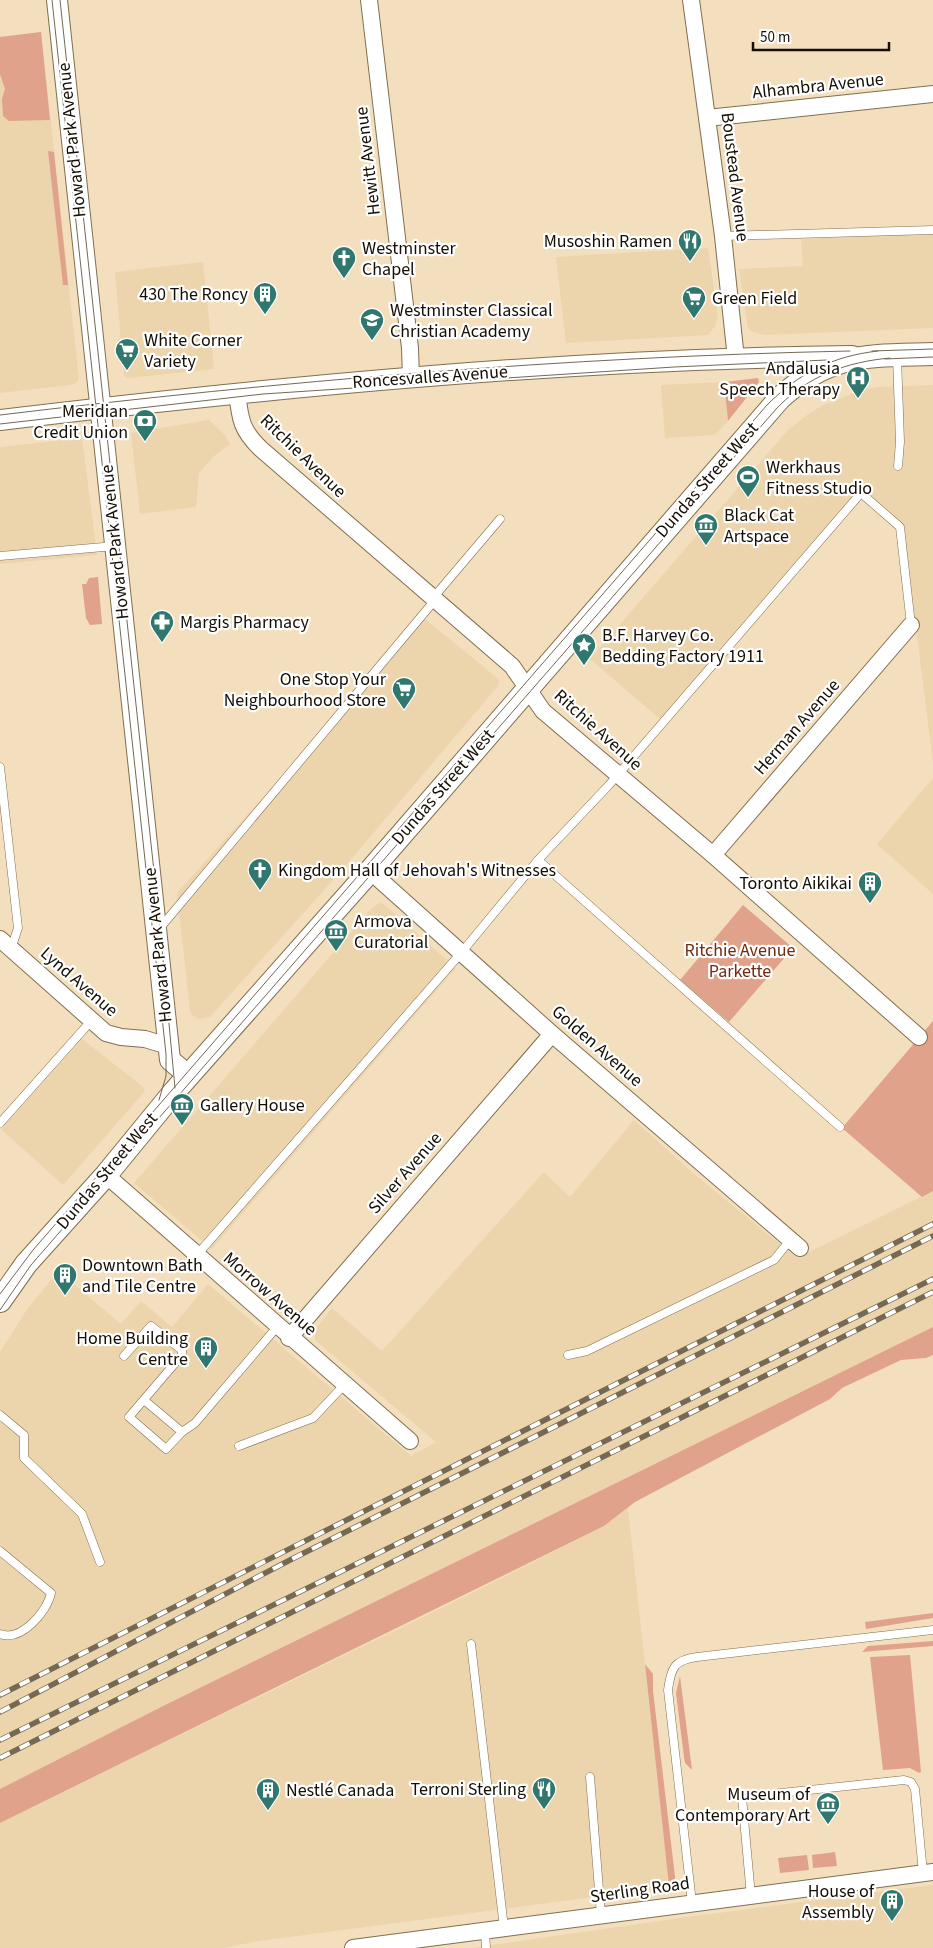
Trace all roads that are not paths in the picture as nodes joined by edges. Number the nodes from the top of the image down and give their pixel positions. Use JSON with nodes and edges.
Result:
{"nodes":[{"id":1,"x":57,"y":0,"type":"edge"},
{"id":2,"x":369,"y":0,"type":"edge"},
{"id":3,"x":691,"y":0,"type":"edge"},
{"id":4,"x":933,"y":94,"type":"edge"},
{"id":5,"x":707,"y":118,"type":"junction"},
{"id":6,"x":933,"y":230,"type":"edge"},
{"id":7,"x":723,"y":236,"type":"junction"},
{"id":8,"x":933,"y":354,"type":"edge"},
{"id":9,"x":897,"y":355,"type":"junction"},
{"id":10,"x":862,"y":356,"type":"junction"},
{"id":11,"x":736,"y":359,"type":"junction"},
{"id":12,"x":412,"y":378,"type":"junction"},
{"id":13,"x":237,"y":392,"type":"junction"},
{"id":14,"x":100,"y":408,"type":"junction"},
{"id":15,"x":0,"y":420,"type":"edge"},
{"id":16,"x":898,"y":466,"type":"dead end"},
{"id":17,"x":500,"y":520,"type":"dead end"},
{"id":18,"x":115,"y":546,"type":"junction"},
{"id":19,"x":0,"y":556,"type":"edge"},
{"id":20,"x":434,"y":599,"type":"junction"},
{"id":21,"x":912,"y":625,"type":"joint"},
{"id":22,"x":527,"y":687,"type":"junction"},
{"id":23,"x":0,"y":767,"type":"edge"},
{"id":24,"x":617,"y":776,"type":"junction"},
{"id":25,"x":713,"y":855,"type":"junction"},
{"id":26,"x":538,"y":860,"type":"junction"},
{"id":27,"x":370,"y":871,"type":"junction"},
{"id":28,"x":157,"y":932,"type":"junction"},
{"id":29,"x":6,"y":944,"type":"edge"},
{"id":30,"x":461,"y":953,"type":"junction"},
{"id":31,"x":92,"y":1020,"type":"junction"},
{"id":32,"x":552,"y":1034,"type":"junction"},
{"id":33,"x":919,"y":1037,"type":"dead end"},
{"id":34,"x":168,"y":1046,"type":"junction"},
{"id":35,"x":188,"y":1076,"type":"junction"},
{"id":36,"x":1,"y":1121,"type":"edge"},
{"id":37,"x":840,"y":1127,"type":"dead end"},
{"id":38,"x":106,"y":1175,"type":"junction"},
{"id":39,"x":795,"y":1244,"type":"joint"},
{"id":40,"x":196,"y":1256,"type":"junction"},
{"id":41,"x":0,"y":1301,"type":"edge"},
{"id":42,"x":283,"y":1332,"type":"junction"},
{"id":43,"x":568,"y":1355,"type":"dead end"},
{"id":44,"x":124,"y":1356,"type":"dead end"},
{"id":45,"x":344,"y":1385,"type":"junction"},
{"id":46,"x":144,"y":1400,"type":"junction"},
{"id":47,"x":0,"y":1416,"type":"edge"},
{"id":48,"x":182,"y":1432,"type":"junction"},
{"id":49,"x":410,"y":1441,"type":"dead end"},
{"id":50,"x":239,"y":1446,"type":"dead end"},
{"id":51,"x":0,"y":1551,"type":"edge"},
{"id":52,"x":100,"y":1562,"type":"dead end"},
{"id":53,"x":933,"y":1630,"type":"edge"},
{"id":54,"x":0,"y":1634,"type":"edge"},
{"id":55,"x":471,"y":1644,"type":"dead end"},
{"id":56,"x":590,"y":1777,"type":"dead end"},
{"id":57,"x":928,"y":1873,"type":"edge"},
{"id":58,"x":751,"y":1896,"type":"junction"},
{"id":59,"x":692,"y":1903,"type":"junction"},
{"id":60,"x":601,"y":1915,"type":"junction"},
{"id":61,"x":504,"y":1928,"type":"junction"},
{"id":62,"x":486,"y":1931,"type":"junction"},
{"id":63,"x":353,"y":1948,"type":"edge"},
{"id":64,"x":486,"y":1948,"type":"edge"}],
"edges":[{"from":1,"to":14,"type":"street","name":"Howard Park Avenue"},
{"from":2,"to":12,"type":"street","name":"Hewitt Avenue"},
{"from":3,"to":5,"type":"street","name":"Boustead Avenue"},
{"from":4,"to":5,"type":"street","name":"Alhambra Avenue"},
{"from":5,"to":7,"type":"street","name":"Boustead Avenue"},
{"from":6,"to":7,"type":"lane"},
{"from":7,"to":11,"type":"street","name":"Boustead Avenue"},
{"from":8,"to":9,"type":"main road","name":"Dundas Street West"},
{"from":9,"to":10,"type":"main road","name":"Dundas Street West"},
{"from":9,"to":16,"type":"lane"},
{"from":10,"to":11,"type":"street","name":"Roncesvalles Avenue"},
{"from":10,"to":22,"type":"main road","name":"Dundas Street West"},
{"from":11,"to":12,"type":"street","name":"Roncesvalles Avenue"},
{"from":12,"to":13,"type":"street","name":"Roncesvalles Avenue"},
{"from":13,"to":14,"type":"street","name":"Roncesvalles Avenue"},
{"from":13,"to":20,"type":"street","name":"Ritchie Avenue"},
{"from":14,"to":15,"type":"street","name":"Roncesvalles Avenue"},
{"from":14,"to":18,"type":"street","name":"Howard Park Avenue"},
{"from":17,"to":20,"type":"lane"},
{"from":18,"to":19,"type":"lane"},
{"from":18,"to":28,"type":"street","name":"Howard Park Avenue"},
{"from":20,"to":22,"type":"street","name":"Ritchie Avenue"},
{"from":20,"to":28,"type":"lane"},
{"from":21,"to":24,"type":"lane"},
{"from":21,"to":25,"type":"street","name":"Herman Avenue"},
{"from":22,"to":24,"type":"street","name":"Ritchie Avenue"},
{"from":22,"to":27,"type":"main road","name":"Dundas Street West"},
{"from":23,"to":29,"type":"lane"},
{"from":24,"to":25,"type":"street","name":"Ritchie Avenue"},
{"from":24,"to":26,"type":"lane"},
{"from":25,"to":33,"type":"street","name":"Ritchie Avenue"},
{"from":26,"to":30,"type":"lane"},
{"from":26,"to":37,"type":"lane"},
{"from":27,"to":30,"type":"street","name":"Golden Avenue"},
{"from":27,"to":35,"type":"main road","name":"Dundas Street West"},
{"from":28,"to":34,"type":"street","name":"Howard Park Avenue"},
{"from":29,"to":31,"type":"street","name":"Lynd Avenue"},
{"from":30,"to":32,"type":"street","name":"Golden Avenue"},
{"from":30,"to":40,"type":"lane"},
{"from":31,"to":34,"type":"street","name":"Lynd Avenue"},
{"from":31,"to":36,"type":"lane"},
{"from":32,"to":39,"type":"street","name":"Golden Avenue"},
{"from":32,"to":42,"type":"street","name":"Silver Avenue"},
{"from":34,"to":35,"type":"street","name":"Howard Park Avenue"},
{"from":35,"to":38,"type":"main road","name":"Dundas Street West"},
{"from":38,"to":40,"type":"street","name":"Morrow Avenue"},
{"from":38,"to":41,"type":"main road","name":"Dundas Street West"},
{"from":39,"to":43,"type":"lane"},
{"from":40,"to":42,"type":"street","name":"Morrow Avenue"},
{"from":42,"to":45,"type":"street","name":"Morrow Avenue"},
{"from":42,"to":48,"type":"lane"},
{"from":44,"to":46,"type":"lane"},
{"from":45,"to":49,"type":"street","name":"Morrow Avenue"},
{"from":45,"to":50,"type":"lane"},
{"from":46,"to":48,"type":"lane"},
{"from":46,"to":48,"type":"lane"},
{"from":47,"to":52,"type":"lane"},
{"from":51,"to":54,"type":"lane"},
{"from":53,"to":59,"type":"lane"},
{"from":55,"to":61,"type":"lane"},
{"from":56,"to":60,"type":"lane"},
{"from":57,"to":58,"type":"street","name":"Sterling Road"},
{"from":57,"to":58,"type":"lane"},
{"from":58,"to":59,"type":"street","name":"Sterling Road"},
{"from":59,"to":60,"type":"street","name":"Sterling Road"},
{"from":60,"to":61,"type":"street","name":"Sterling Road"},
{"from":61,"to":62,"type":"street","name":"Sterling Road"},
{"from":62,"to":63,"type":"street","name":"Sterling Road"},
{"from":62,"to":64,"type":"lane"}]}
